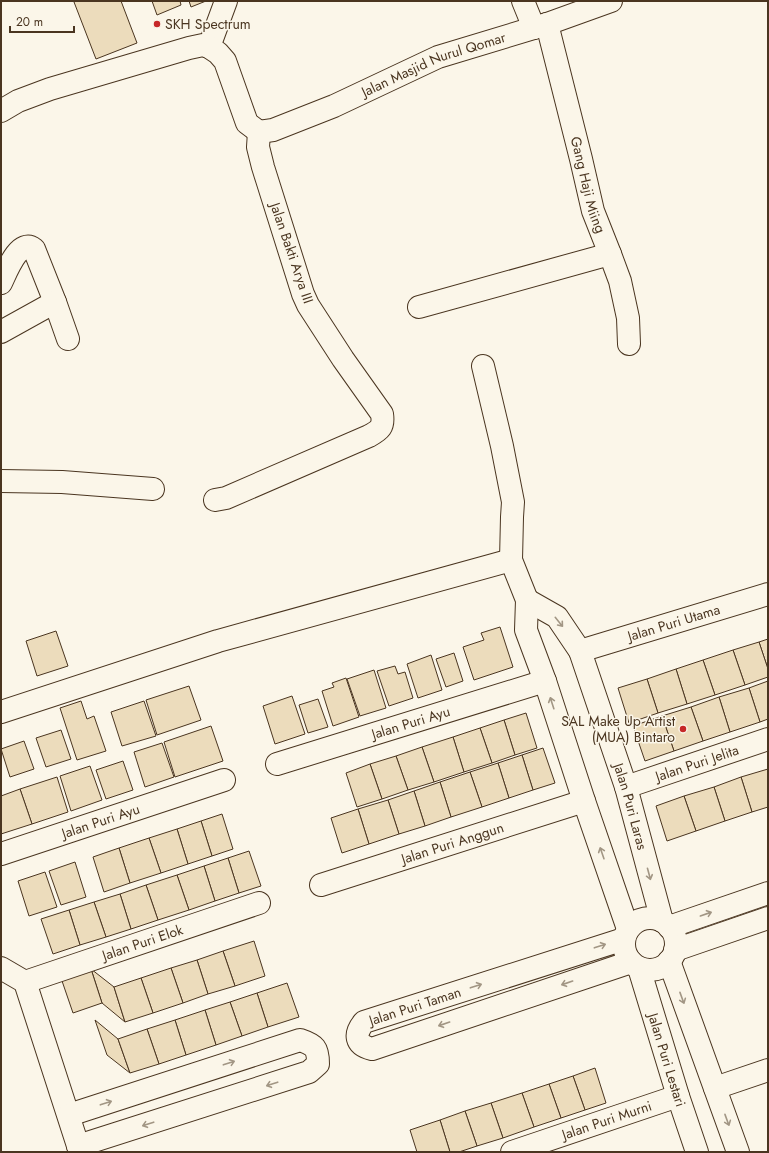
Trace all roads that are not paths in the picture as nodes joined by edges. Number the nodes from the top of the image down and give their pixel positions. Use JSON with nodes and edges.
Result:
{"nodes":[{"id":1,"x":226,"y":1,"type":"edge"},
{"id":2,"x":523,"y":1,"type":"edge"},
{"id":3,"x":610,"y":1,"type":"edge"},
{"id":4,"x":541,"y":26,"type":"junction"},
{"id":5,"x":209,"y":47,"type":"junction"},
{"id":6,"x":1,"y":111,"type":"edge"},
{"id":7,"x":259,"y":132,"type":"junction"},
{"id":8,"x":610,"y":254,"type":"junction"},
{"id":9,"x":1,"y":282,"type":"edge"},
{"id":10,"x":55,"y":302,"type":"junction"},
{"id":11,"x":419,"y":308,"type":"dead end"},
{"id":12,"x":1,"y":332,"type":"edge"},
{"id":13,"x":68,"y":339,"type":"dead end"},
{"id":14,"x":629,"y":344,"type":"dead end"},
{"id":15,"x":483,"y":366,"type":"dead end"},
{"id":16,"x":1,"y":481,"type":"edge"},
{"id":17,"x":153,"y":489,"type":"dead end"},
{"id":18,"x":215,"y":500,"type":"dead end"},
{"id":19,"x":511,"y":560,"type":"junction"},
{"id":20,"x":768,"y":594,"type":"edge"},
{"id":21,"x":527,"y":600,"type":"junction"},
{"id":22,"x":580,"y":651,"type":"junction"},
{"id":23,"x":544,"y":681,"type":"junction"},
{"id":24,"x":1,"y":712,"type":"edge"},
{"id":25,"x":768,"y":739,"type":"edge"},
{"id":26,"x":277,"y":764,"type":"dead end"},
{"id":27,"x":224,"y":780,"type":"dead end"},
{"id":28,"x":626,"y":787,"type":"junction"},
{"id":29,"x":584,"y":801,"type":"junction"},
{"id":30,"x":1,"y":854,"type":"edge"},
{"id":31,"x":321,"y":885,"type":"dead end"},
{"id":32,"x":768,"y":893,"type":"edge"},
{"id":33,"x":259,"y":903,"type":"dead end"},
{"id":34,"x":768,"y":918,"type":"edge"},
{"id":35,"x":665,"y":924,"type":"junction"},
{"id":36,"x":626,"y":934,"type":"junction"},
{"id":37,"x":672,"y":956,"type":"junction"},
{"id":38,"x":635,"y":965,"type":"junction"},
{"id":39,"x":1,"y":968,"type":"edge"},
{"id":40,"x":25,"y":982,"type":"junction"},
{"id":41,"x":768,"y":1070,"type":"edge"},
{"id":42,"x":715,"y":1088,"type":"junction"},
{"id":43,"x":678,"y":1096,"type":"junction"},
{"id":44,"x":69,"y":1115,"type":"junction"},
{"id":45,"x":79,"y":1149,"type":"edge"},
{"id":46,"x":512,"y":1152,"type":"edge"},
{"id":47,"x":697,"y":1152,"type":"edge"},
{"id":48,"x":738,"y":1152,"type":"edge"}],
"edges":[{"from":1,"to":5,"type":"street"},
{"from":2,"to":4,"type":"street","name":"Gang Haji Miing"},
{"from":3,"to":4,"type":"street","name":"Jalan Masjid Nurul Qomar"},
{"from":4,"to":7,"type":"street","name":"Jalan Masjid Nurul Qomar"},
{"from":4,"to":8,"type":"street","name":"Gang Haji Miing"},
{"from":5,"to":6,"type":"street"},
{"from":5,"to":7,"type":"street"},
{"from":7,"to":18,"type":"street","name":"Jalan Bakti Arya III"},
{"from":8,"to":11,"type":"street"},
{"from":8,"to":14,"type":"street","name":"Gang Haji Miing"},
{"from":9,"to":10,"type":"street"},
{"from":10,"to":12,"type":"street"},
{"from":10,"to":13,"type":"street"},
{"from":15,"to":19,"type":"street"},
{"from":16,"to":17,"type":"street"},
{"from":19,"to":21,"type":"street"},
{"from":19,"to":24,"type":"street"},
{"from":20,"to":22,"type":"street","name":"Jalan Puri Utama"},
{"from":21,"to":22,"type":"street","name":"Jalan Puri Laras","one_way":true},
{"from":21,"to":23,"type":"street"},
{"from":22,"to":28,"type":"street","name":"Jalan Puri Laras"},
{"from":23,"to":26,"type":"street","name":"Jalan Puri Ayu"},
{"from":29,"to":23,"type":"street","one_way":true},
{"from":25,"to":28,"type":"street","name":"Jalan Puri Jelita"},
{"from":27,"to":30,"type":"street","name":"Jalan Puri Ayu"},
{"from":28,"to":35,"type":"street","name":"Jalan Puri Laras","one_way":true},
{"from":29,"to":31,"type":"street","name":"Jalan Puri Anggun"},
{"from":36,"to":29,"type":"street","one_way":true},
{"from":35,"to":32,"type":"street","one_way":true},
{"from":33,"to":40,"type":"street","name":"Jalan Puri Elok"},
{"from":34,"to":37,"type":"street"},
{"from":35,"to":36,"type":"street"},
{"from":35,"to":37,"type":"street"},
{"from":36,"to":38,"type":"street"},
{"from":38,"to":36,"type":"street","name":"Jalan Puri Taman","one_way":true},
{"from":37,"to":38,"type":"street"},
{"from":37,"to":42,"type":"street","one_way":true},
{"from":38,"to":43,"type":"street","name":"Jalan Puri Lestari"},
{"from":39,"to":40,"type":"street"},
{"from":40,"to":44,"type":"street"},
{"from":41,"to":42,"type":"street"},
{"from":42,"to":48,"type":"street","one_way":true},
{"from":43,"to":46,"type":"street","name":"Jalan Puri Murni"},
{"from":43,"to":47,"type":"street","name":"Jalan Puri Lestari"},
{"from":44,"to":45,"type":"street"},
{"from":44,"to":45,"type":"street","one_way":true}]}
